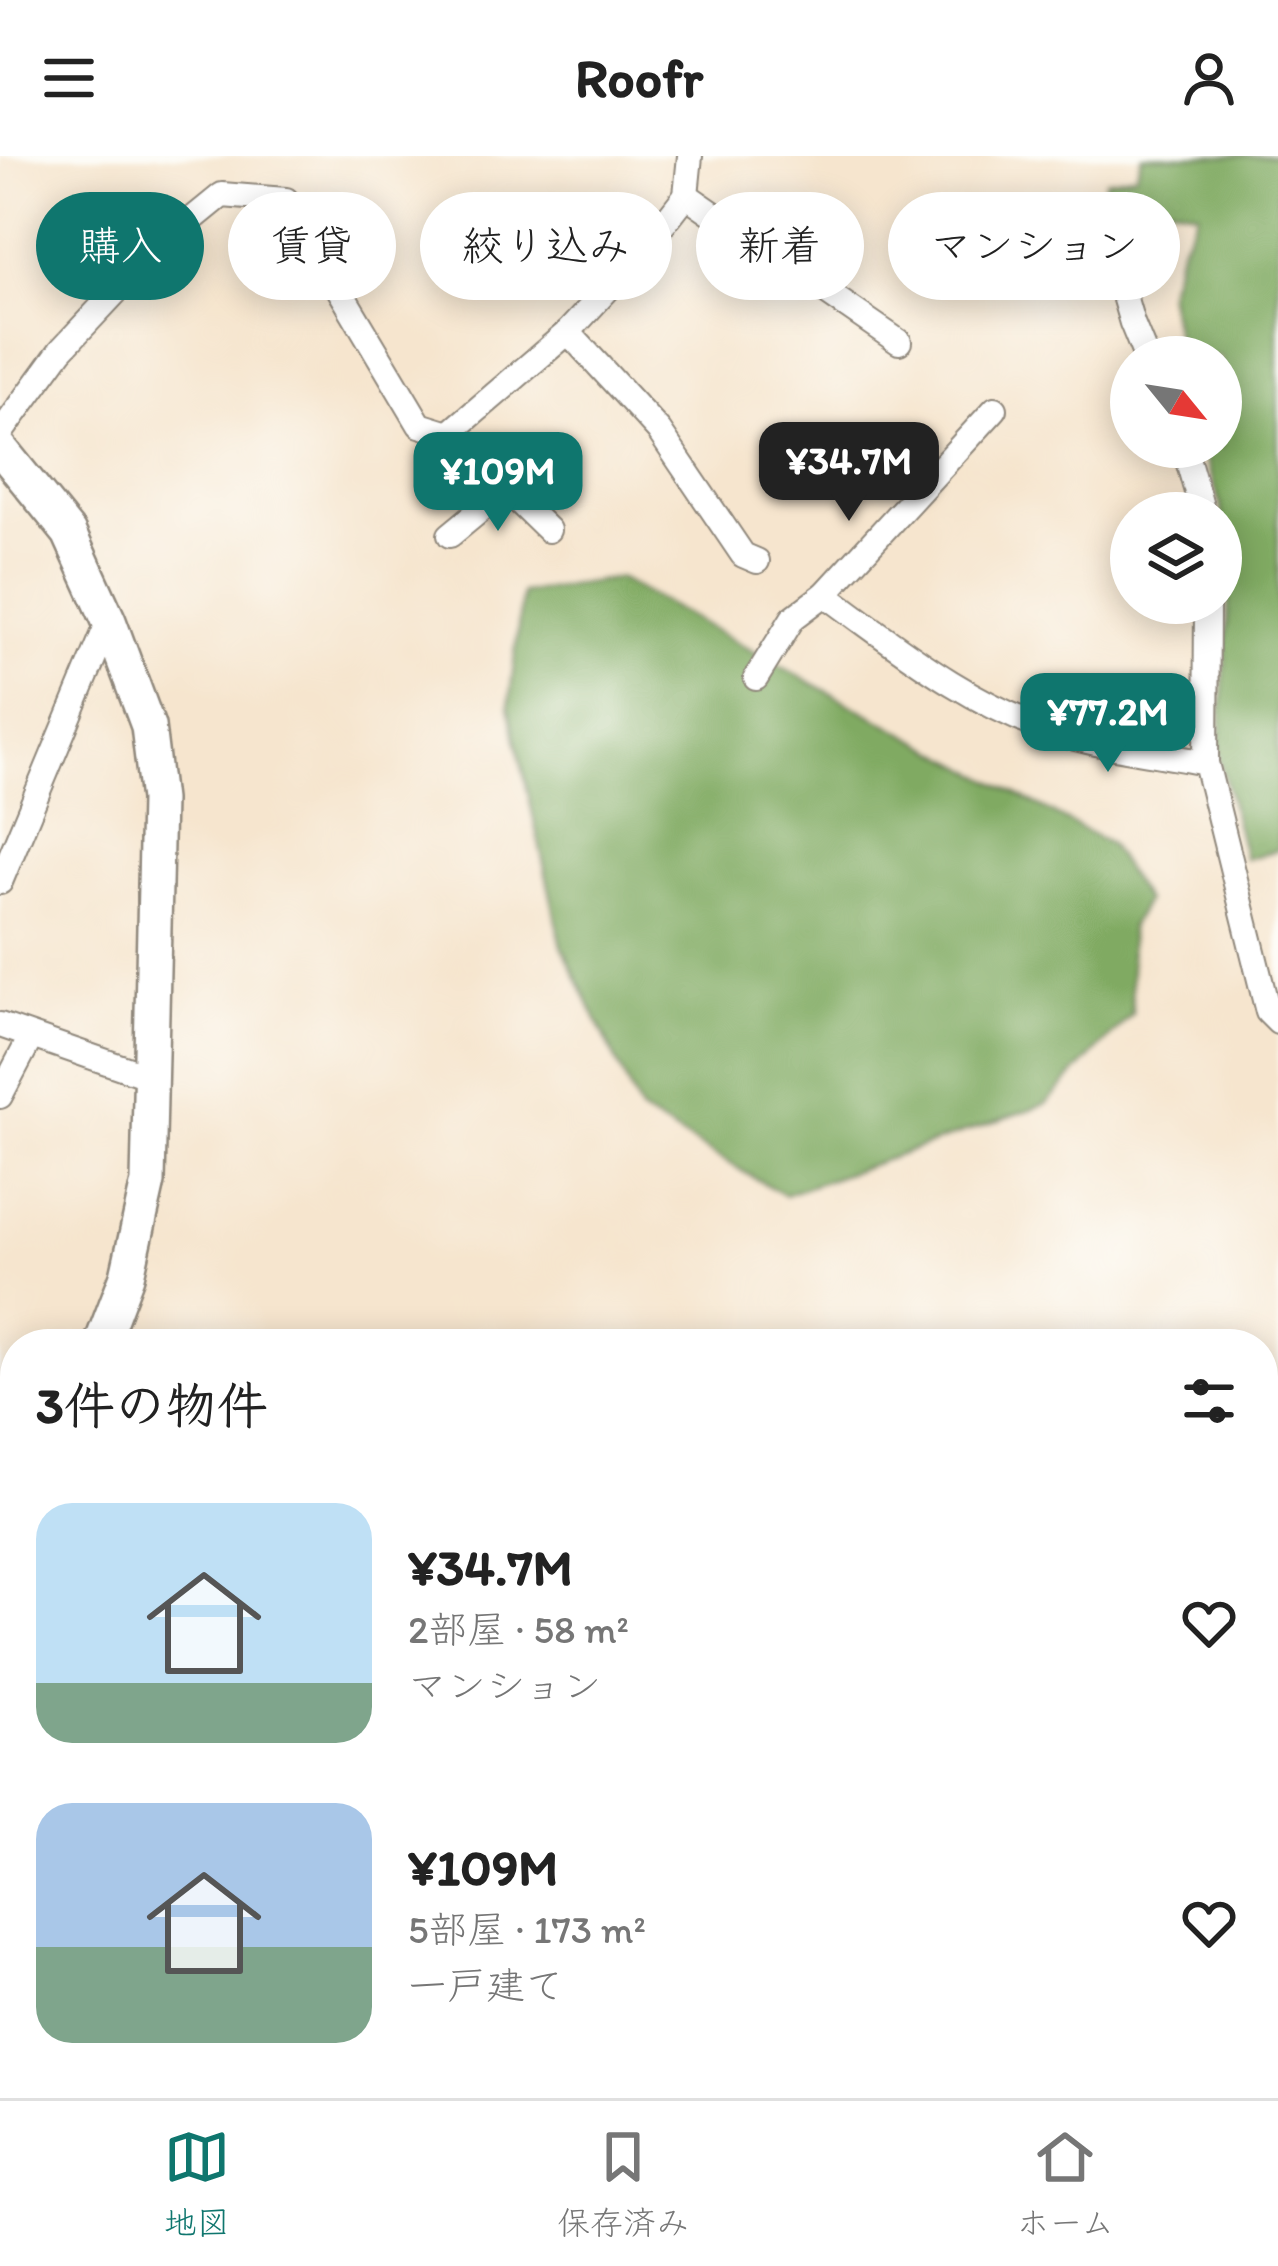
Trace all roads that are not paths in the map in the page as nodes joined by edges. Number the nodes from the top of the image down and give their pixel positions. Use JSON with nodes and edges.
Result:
{"nodes":[{"id":1,"x":690,"y":156,"type":"edge"},
{"id":2,"x":686,"y":195,"type":"junction"},
{"id":3,"x":1125,"y":300,"type":"edge"},
{"id":4,"x":568,"y":332,"type":"junction"},
{"id":5,"x":1137,"y":336,"type":"edge"},
{"id":6,"x":899,"y":343,"type":"dead end"},
{"id":7,"x":995,"y":409,"type":"dead end"},
{"id":8,"x":0,"y":434,"type":"edge"},
{"id":9,"x":448,"y":434,"type":"junction"},
{"id":10,"x":0,"y":448,"type":"edge"},
{"id":11,"x":507,"y":488,"type":"junction"},
{"id":12,"x":548,"y":530,"type":"dead end"},
{"id":13,"x":450,"y":535,"type":"dead end"},
{"id":14,"x":758,"y":561,"type":"dead end"},
{"id":15,"x":825,"y":594,"type":"junction"},
{"id":16,"x":109,"y":620,"type":"junction"},
{"id":17,"x":1207,"y":624,"type":"edge"},
{"id":18,"x":756,"y":678,"type":"dead end"},
{"id":19,"x":1206,"y":763,"type":"junction"},
{"id":20,"x":0,"y":882,"type":"edge"},
{"id":21,"x":1278,"y":1022,"type":"edge"},
{"id":22,"x":0,"y":1025,"type":"edge"},
{"id":23,"x":31,"y":1037,"type":"junction"},
{"id":24,"x":150,"y":1077,"type":"junction"},
{"id":25,"x":0,"y":1096,"type":"edge"},
{"id":26,"x":106,"y":1329,"type":"edge"}],
"edges":[{"from":1,"to":2,"type":"street"},
{"from":2,"to":4,"type":"street"},
{"from":2,"to":6,"type":"street"},
{"from":3,"to":5,"type":"street"},
{"from":4,"to":9,"type":"street"},
{"from":4,"to":14,"type":"street"},
{"from":7,"to":15,"type":"street"},
{"from":8,"to":9,"type":"street"},
{"from":9,"to":11,"type":"street"},
{"from":10,"to":16,"type":"street"},
{"from":11,"to":12,"type":"street"},
{"from":11,"to":13,"type":"street"},
{"from":15,"to":18,"type":"street"},
{"from":15,"to":19,"type":"street"},
{"from":16,"to":20,"type":"street"},
{"from":16,"to":24,"type":"street"},
{"from":17,"to":19,"type":"street"},
{"from":19,"to":21,"type":"street"},
{"from":22,"to":23,"type":"street"},
{"from":23,"to":24,"type":"street"},
{"from":23,"to":25,"type":"street"},
{"from":24,"to":26,"type":"street"}]}
